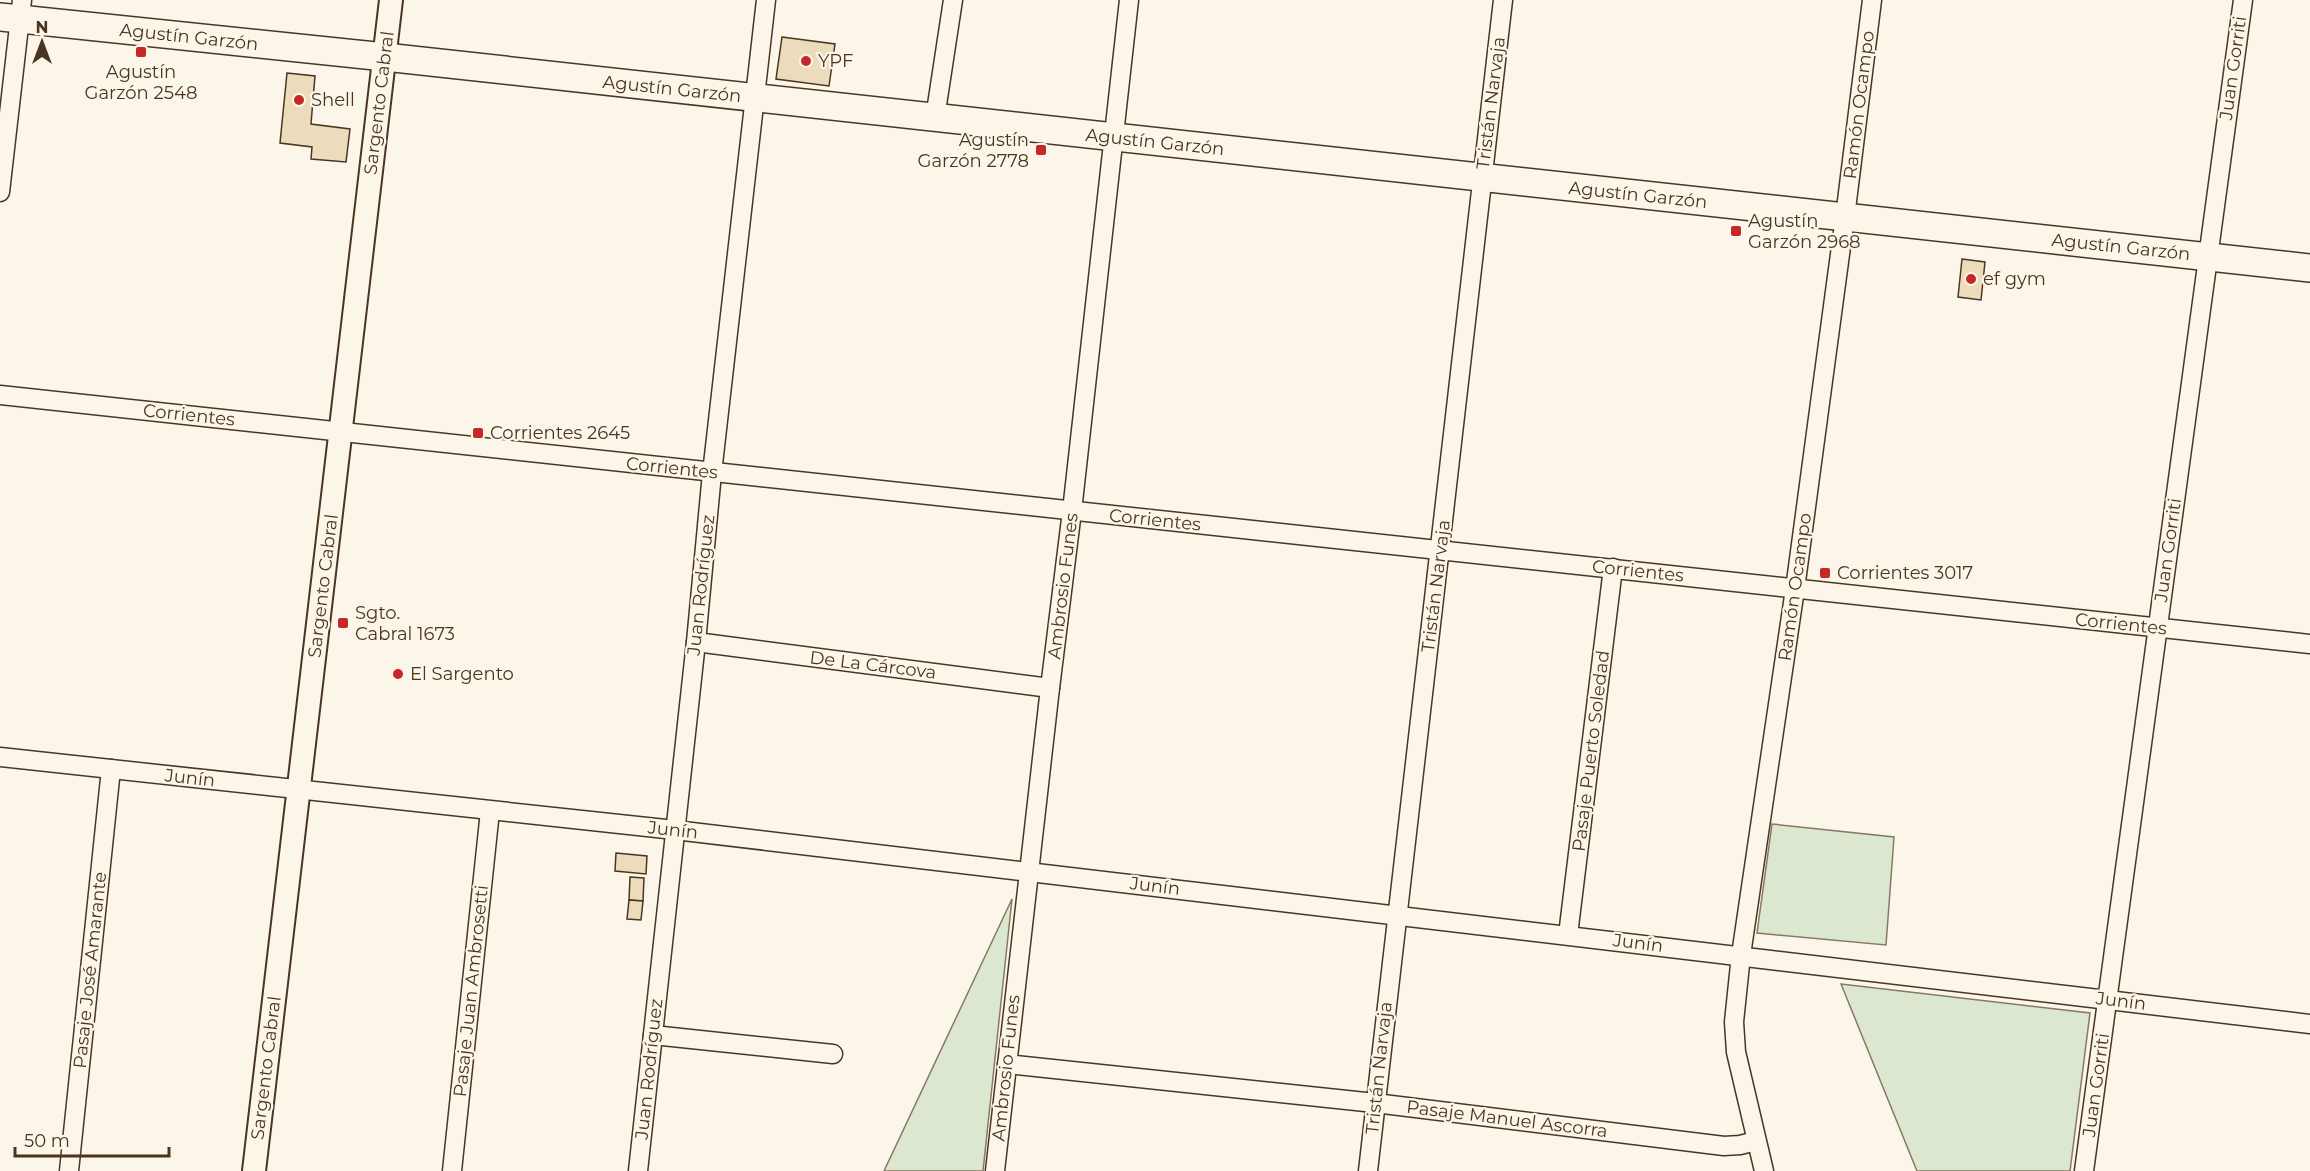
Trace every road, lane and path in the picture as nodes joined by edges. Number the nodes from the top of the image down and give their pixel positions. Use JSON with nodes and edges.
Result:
{"nodes":[{"id":1,"x":391,"y":0,"type":"edge"},
{"id":2,"x":766,"y":0,"type":"edge"},
{"id":3,"x":952,"y":0,"type":"edge"},
{"id":4,"x":1129,"y":0,"type":"edge"},
{"id":5,"x":1503,"y":0,"type":"edge"},
{"id":6,"x":1872,"y":0,"type":"edge"},
{"id":7,"x":2243,"y":0,"type":"edge"},
{"id":8,"x":14,"y":12,"type":"edge"},
{"id":9,"x":384,"y":57,"type":"junction"},
{"id":10,"x":755,"y":99,"type":"junction"},
{"id":11,"x":935,"y":118,"type":"junction"},
{"id":12,"x":1113,"y":137,"type":"junction"},
{"id":13,"x":1482,"y":178,"type":"junction"},
{"id":14,"x":0,"y":192,"type":"edge"},
{"id":15,"x":1845,"y":217,"type":"junction"},
{"id":16,"x":2206,"y":257,"type":"junction"},
{"id":17,"x":2310,"y":268,"type":"edge"},
{"id":18,"x":0,"y":395,"type":"edge"},
{"id":19,"x":341,"y":431,"type":"junction"},
{"id":20,"x":712,"y":473,"type":"junction"},
{"id":21,"x":1072,"y":511,"type":"junction"},
{"id":22,"x":1440,"y":551,"type":"junction"},
{"id":23,"x":1613,"y":568,"type":"junction"},
{"id":24,"x":1795,"y":589,"type":"junction"},
{"id":25,"x":2157,"y":628,"type":"junction"},
{"id":26,"x":696,"y":642,"type":"junction"},
{"id":27,"x":2310,"y":644,"type":"edge"},
{"id":28,"x":1050,"y":688,"type":"junction"},
{"id":29,"x":0,"y":757,"type":"edge"},
{"id":30,"x":111,"y":769,"type":"junction"},
{"id":31,"x":299,"y":790,"type":"junction"},
{"id":32,"x":490,"y":811,"type":"junction"},
{"id":33,"x":675,"y":830,"type":"junction"},
{"id":34,"x":1029,"y":872,"type":"junction"},
{"id":35,"x":1396,"y":915,"type":"junction"},
{"id":36,"x":1568,"y":935,"type":"junction"},
{"id":37,"x":1741,"y":955,"type":"junction"},
{"id":38,"x":2108,"y":1000,"type":"junction"},
{"id":39,"x":2310,"y":1024,"type":"edge"},
{"id":40,"x":653,"y":1035,"type":"junction"},
{"id":41,"x":833,"y":1054,"type":"dead end"},
{"id":42,"x":1007,"y":1064,"type":"junction"},
{"id":43,"x":1375,"y":1103,"type":"junction"},
{"id":44,"x":1756,"y":1141,"type":"junction"},
{"id":45,"x":69,"y":1171,"type":"edge"},
{"id":46,"x":254,"y":1171,"type":"edge"},
{"id":47,"x":452,"y":1171,"type":"edge"},
{"id":48,"x":638,"y":1171,"type":"edge"},
{"id":49,"x":995,"y":1171,"type":"edge"},
{"id":50,"x":1368,"y":1171,"type":"edge"},
{"id":51,"x":1764,"y":1171,"type":"edge"},
{"id":52,"x":2085,"y":1171,"type":"edge"}],
"edges":[{"from":1,"to":9,"type":"street","name":"Sargento Cabral"},
{"from":2,"to":10,"type":"street","name":"Juan Rodríguez"},
{"from":3,"to":11,"type":"street"},
{"from":4,"to":12,"type":"street","name":"Ambrosio Funes"},
{"from":5,"to":13,"type":"street","name":"Tristán Narvaja"},
{"from":6,"to":15,"type":"street","name":"Ramón Ocampo"},
{"from":7,"to":16,"type":"street","name":"Juan Gorriti"},
{"from":8,"to":9,"type":"main road","name":"Agustín Garzón"},
{"from":8,"to":14,"type":"street"},
{"from":9,"to":10,"type":"main road","name":"Agustín Garzón"},
{"from":9,"to":19,"type":"street","name":"Sargento Cabral"},
{"from":10,"to":11,"type":"main road","name":"Agustín Garzón"},
{"from":10,"to":20,"type":"street","name":"Juan Rodríguez"},
{"from":11,"to":12,"type":"main road","name":"Agustín Garzón"},
{"from":12,"to":13,"type":"main road","name":"Agustín Garzón"},
{"from":12,"to":21,"type":"street","name":"Ambrosio Funes"},
{"from":13,"to":15,"type":"main road","name":"Agustín Garzón"},
{"from":13,"to":22,"type":"street","name":"Tristán Narvaja"},
{"from":15,"to":16,"type":"main road","name":"Agustín Garzón"},
{"from":15,"to":24,"type":"street","name":"Ramón Ocampo"},
{"from":16,"to":17,"type":"main road","name":"Agustín Garzón"},
{"from":16,"to":25,"type":"street","name":"Juan Gorriti"},
{"from":18,"to":19,"type":"street","name":"Corrientes"},
{"from":19,"to":20,"type":"street","name":"Corrientes"},
{"from":19,"to":31,"type":"street","name":"Sargento Cabral"},
{"from":20,"to":21,"type":"street","name":"Corrientes"},
{"from":20,"to":26,"type":"street","name":"Juan Rodríguez"},
{"from":21,"to":22,"type":"street","name":"Corrientes"},
{"from":21,"to":28,"type":"street","name":"Ambrosio Funes"},
{"from":22,"to":23,"type":"street","name":"Corrientes"},
{"from":22,"to":35,"type":"street","name":"Tristán Narvaja"},
{"from":23,"to":24,"type":"street","name":"Corrientes"},
{"from":23,"to":36,"type":"street","name":"Pasaje Puerto Soledad"},
{"from":24,"to":25,"type":"street","name":"Corrientes"},
{"from":24,"to":37,"type":"street","name":"Ramón Ocampo"},
{"from":25,"to":27,"type":"street","name":"Corrientes"},
{"from":25,"to":38,"type":"street","name":"Juan Gorriti"},
{"from":26,"to":28,"type":"street","name":"De La Cárcova"},
{"from":26,"to":33,"type":"street","name":"Juan Rodríguez"},
{"from":28,"to":34,"type":"street","name":"Ambrosio Funes"},
{"from":29,"to":30,"type":"street","name":"Junín"},
{"from":30,"to":31,"type":"street","name":"Junín"},
{"from":30,"to":45,"type":"street","name":"Pasaje José Amarante"},
{"from":31,"to":32,"type":"street","name":"Junín"},
{"from":31,"to":46,"type":"street","name":"Sargento Cabral"},
{"from":32,"to":33,"type":"street","name":"Junín"},
{"from":32,"to":47,"type":"street","name":"Pasaje Juan Ambrosetti"},
{"from":33,"to":34,"type":"street","name":"Junín"},
{"from":33,"to":40,"type":"street","name":"Juan Rodríguez"},
{"from":34,"to":35,"type":"street","name":"Junín"},
{"from":34,"to":42,"type":"street","name":"Ambrosio Funes"},
{"from":35,"to":36,"type":"street","name":"Junín"},
{"from":35,"to":43,"type":"street","name":"Tristán Narvaja"},
{"from":36,"to":37,"type":"street","name":"Junín"},
{"from":37,"to":38,"type":"street","name":"Junín"},
{"from":37,"to":44,"type":"street","name":"Ramón Ocampo"},
{"from":38,"to":39,"type":"street","name":"Junín"},
{"from":38,"to":52,"type":"street","name":"Juan Gorriti"},
{"from":40,"to":41,"type":"street"},
{"from":40,"to":48,"type":"street","name":"Juan Rodríguez"},
{"from":42,"to":43,"type":"street","name":"Pasaje Manuel Ascorra"},
{"from":42,"to":49,"type":"street","name":"Ambrosio Funes"},
{"from":43,"to":44,"type":"street","name":"Pasaje Manuel Ascorra"},
{"from":43,"to":50,"type":"street","name":"Tristán Narvaja"},
{"from":44,"to":51,"type":"street","name":"Ramón Ocampo"}]}
